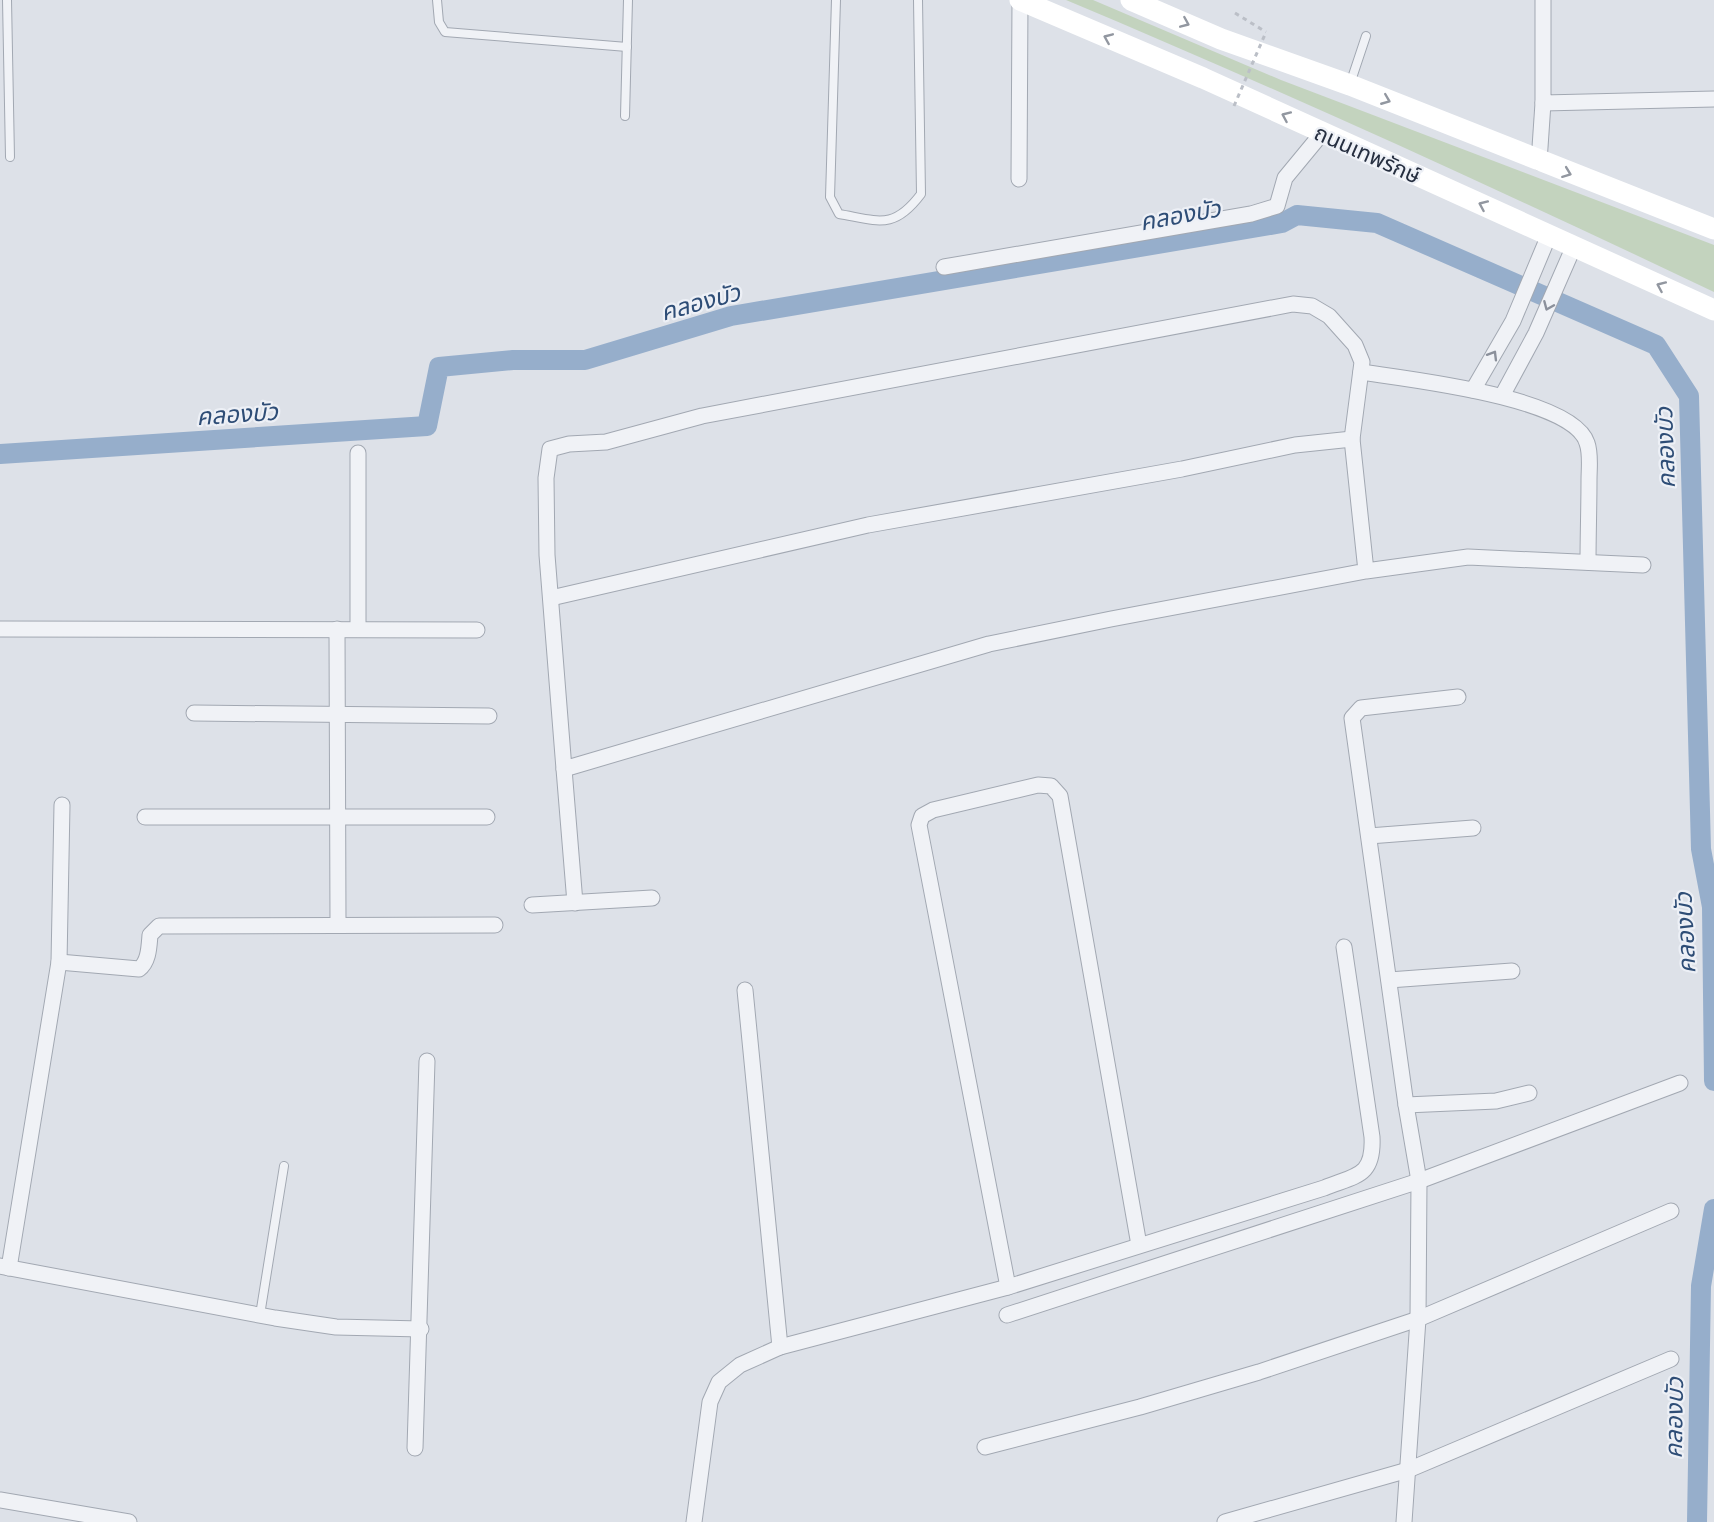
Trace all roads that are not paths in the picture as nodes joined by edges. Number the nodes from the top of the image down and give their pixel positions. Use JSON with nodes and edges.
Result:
{"nodes":[{"id":1,"x":7,"y":0,"type":"edge"},
{"id":2,"x":437,"y":0,"type":"edge"},
{"id":3,"x":628,"y":0,"type":"edge"},
{"id":4,"x":836,"y":0,"type":"edge"},
{"id":5,"x":918,"y":0,"type":"edge"},
{"id":6,"x":1020,"y":0,"type":"edge"},
{"id":7,"x":1131,"y":0,"type":"edge"},
{"id":8,"x":1543,"y":0,"type":"edge"},
{"id":9,"x":1366,"y":36,"type":"dead end"},
{"id":10,"x":627,"y":47,"type":"junction"},
{"id":11,"x":1350,"y":85,"type":"junction"},
{"id":12,"x":1714,"y":99,"type":"edge"},
{"id":13,"x":1543,"y":103,"type":"junction"},
{"id":14,"x":625,"y":116,"type":"dead end"},
{"id":15,"x":1323,"y":132,"type":"junction"},
{"id":16,"x":10,"y":157,"type":"dead end"},
{"id":17,"x":1539,"y":162,"type":"junction"},
{"id":18,"x":1019,"y":179,"type":"dead end"},
{"id":19,"x":1714,"y":229,"type":"edge"},
{"id":20,"x":1549,"y":235,"type":"junction"},
{"id":21,"x":1574,"y":246,"type":"junction"},
{"id":22,"x":944,"y":267,"type":"dead end"},
{"id":23,"x":1714,"y":310,"type":"edge"},
{"id":24,"x":1361,"y":372,"type":"junction"},
{"id":25,"x":1473,"y":390,"type":"junction"},
{"id":26,"x":1502,"y":396,"type":"junction"},
{"id":27,"x":1352,"y":439,"type":"junction"},
{"id":28,"x":358,"y":453,"type":"dead end"},
{"id":29,"x":1588,"y":562,"type":"junction"},
{"id":30,"x":1644,"y":565,"type":"dead end"},
{"id":31,"x":1366,"y":571,"type":"junction"},
{"id":32,"x":551,"y":598,"type":"junction"},
{"id":33,"x":0,"y":629,"type":"edge"},
{"id":34,"x":337,"y":629,"type":"junction"},
{"id":35,"x":358,"y":629,"type":"junction"},
{"id":36,"x":477,"y":630,"type":"dead end"},
{"id":37,"x":1458,"y":697,"type":"dead end"},
{"id":38,"x":194,"y":713,"type":"dead end"},
{"id":39,"x":337,"y":713,"type":"junction"},
{"id":40,"x":489,"y":716,"type":"dead end"},
{"id":41,"x":564,"y":769,"type":"junction"},
{"id":42,"x":62,"y":805,"type":"dead end"},
{"id":43,"x":144,"y":817,"type":"dead end"},
{"id":44,"x":339,"y":817,"type":"junction"},
{"id":45,"x":487,"y":818,"type":"dead end"},
{"id":46,"x":1473,"y":828,"type":"dead end"},
{"id":47,"x":1369,"y":836,"type":"junction"},
{"id":48,"x":652,"y":898,"type":"dead end"},
{"id":49,"x":575,"y":903,"type":"junction"},
{"id":50,"x":532,"y":905,"type":"dead end"},
{"id":51,"x":338,"y":924,"type":"junction"},
{"id":52,"x":495,"y":925,"type":"dead end"},
{"id":53,"x":1344,"y":947,"type":"dead end"},
{"id":54,"x":59,"y":962,"type":"junction"},
{"id":55,"x":1512,"y":971,"type":"dead end"},
{"id":56,"x":1389,"y":980,"type":"junction"},
{"id":57,"x":745,"y":990,"type":"dead end"},
{"id":58,"x":427,"y":1061,"type":"dead end"},
{"id":59,"x":1680,"y":1083,"type":"dead end"},
{"id":60,"x":1528,"y":1093,"type":"dead end"},
{"id":61,"x":1406,"y":1105,"type":"junction"},
{"id":62,"x":284,"y":1166,"type":"dead end"},
{"id":63,"x":1419,"y":1181,"type":"junction"},
{"id":64,"x":1671,"y":1211,"type":"dead end"},
{"id":65,"x":1139,"y":1245,"type":"junction"},
{"id":66,"x":5,"y":1267,"type":"edge"},
{"id":67,"x":1008,"y":1287,"type":"junction"},
{"id":68,"x":261,"y":1315,"type":"junction"},
{"id":69,"x":1007,"y":1315,"type":"dead end"},
{"id":70,"x":1418,"y":1319,"type":"junction"},
{"id":71,"x":421,"y":1329,"type":"junction"},
{"id":72,"x":780,"y":1347,"type":"junction"},
{"id":73,"x":1671,"y":1359,"type":"dead end"},
{"id":74,"x":985,"y":1447,"type":"dead end"},
{"id":75,"x":415,"y":1448,"type":"dead end"},
{"id":76,"x":1408,"y":1470,"type":"junction"},
{"id":77,"x":0,"y":1500,"type":"edge"},
{"id":78,"x":129,"y":1522,"type":"edge"},
{"id":79,"x":694,"y":1522,"type":"edge"},
{"id":80,"x":1225,"y":1522,"type":"edge"},
{"id":81,"x":1404,"y":1522,"type":"edge"}],
"edges":[{"from":1,"to":16,"type":"lane"},
{"from":2,"to":10,"type":"lane"},
{"from":3,"to":10,"type":"lane"},
{"from":4,"to":5,"type":"lane"},
{"from":15,"to":6,"type":"main road","name":"ถนนเทพรักษ์","one_way":true},
{"from":6,"to":18,"type":"street"},
{"from":7,"to":11,"type":"main road","one_way":true},
{"from":8,"to":13,"type":"street"},
{"from":9,"to":11,"type":"lane"},
{"from":10,"to":14,"type":"lane"},
{"from":11,"to":17,"type":"main road","one_way":true},
{"from":12,"to":13,"type":"street"},
{"from":13,"to":17,"type":"street"},
{"from":20,"to":15,"type":"main road","name":"ถนนเทพรักษ์","one_way":true},
{"from":15,"to":22,"type":"street"},
{"from":17,"to":19,"type":"main road","one_way":true},
{"from":20,"to":21,"type":"main road","name":"ถนนเทพรักษ์"},
{"from":25,"to":20,"type":"street","one_way":true},
{"from":23,"to":21,"type":"main road","name":"ถนนเทพรักษ์","one_way":true},
{"from":21,"to":26,"type":"street","one_way":true},
{"from":24,"to":25,"type":"street"},
{"from":24,"to":27,"type":"street"},
{"from":24,"to":32,"type":"street"},
{"from":25,"to":26,"type":"street"},
{"from":26,"to":29,"type":"street"},
{"from":27,"to":31,"type":"street"},
{"from":27,"to":32,"type":"street"},
{"from":28,"to":35,"type":"street"},
{"from":29,"to":30,"type":"street"},
{"from":29,"to":31,"type":"street"},
{"from":31,"to":41,"type":"street"},
{"from":32,"to":41,"type":"street"},
{"from":33,"to":34,"type":"street"},
{"from":34,"to":35,"type":"street"},
{"from":34,"to":39,"type":"street"},
{"from":35,"to":36,"type":"street"},
{"from":37,"to":47,"type":"street"},
{"from":38,"to":39,"type":"street"},
{"from":39,"to":40,"type":"street"},
{"from":39,"to":44,"type":"street"},
{"from":41,"to":49,"type":"street"},
{"from":42,"to":54,"type":"street"},
{"from":43,"to":44,"type":"street"},
{"from":44,"to":45,"type":"street"},
{"from":44,"to":51,"type":"street"},
{"from":46,"to":47,"type":"street"},
{"from":47,"to":56,"type":"street"},
{"from":48,"to":49,"type":"street"},
{"from":49,"to":50,"type":"street"},
{"from":51,"to":52,"type":"street"},
{"from":51,"to":54,"type":"street"},
{"from":53,"to":65,"type":"street"},
{"from":54,"to":66,"type":"street"},
{"from":55,"to":56,"type":"street"},
{"from":56,"to":61,"type":"street"},
{"from":57,"to":72,"type":"street"},
{"from":58,"to":71,"type":"street"},
{"from":59,"to":63,"type":"street"},
{"from":60,"to":61,"type":"street"},
{"from":61,"to":63,"type":"street"},
{"from":62,"to":68,"type":"lane"},
{"from":63,"to":69,"type":"street"},
{"from":63,"to":70,"type":"street"},
{"from":64,"to":70,"type":"street"},
{"from":65,"to":67,"type":"street"},
{"from":65,"to":67,"type":"street"},
{"from":66,"to":68,"type":"street"},
{"from":67,"to":72,"type":"street"},
{"from":68,"to":71,"type":"street"},
{"from":70,"to":74,"type":"street"},
{"from":70,"to":76,"type":"street"},
{"from":71,"to":75,"type":"street"},
{"from":72,"to":79,"type":"street"},
{"from":73,"to":76,"type":"street"},
{"from":76,"to":80,"type":"street"},
{"from":76,"to":81,"type":"street"},
{"from":77,"to":78,"type":"street"}]}
